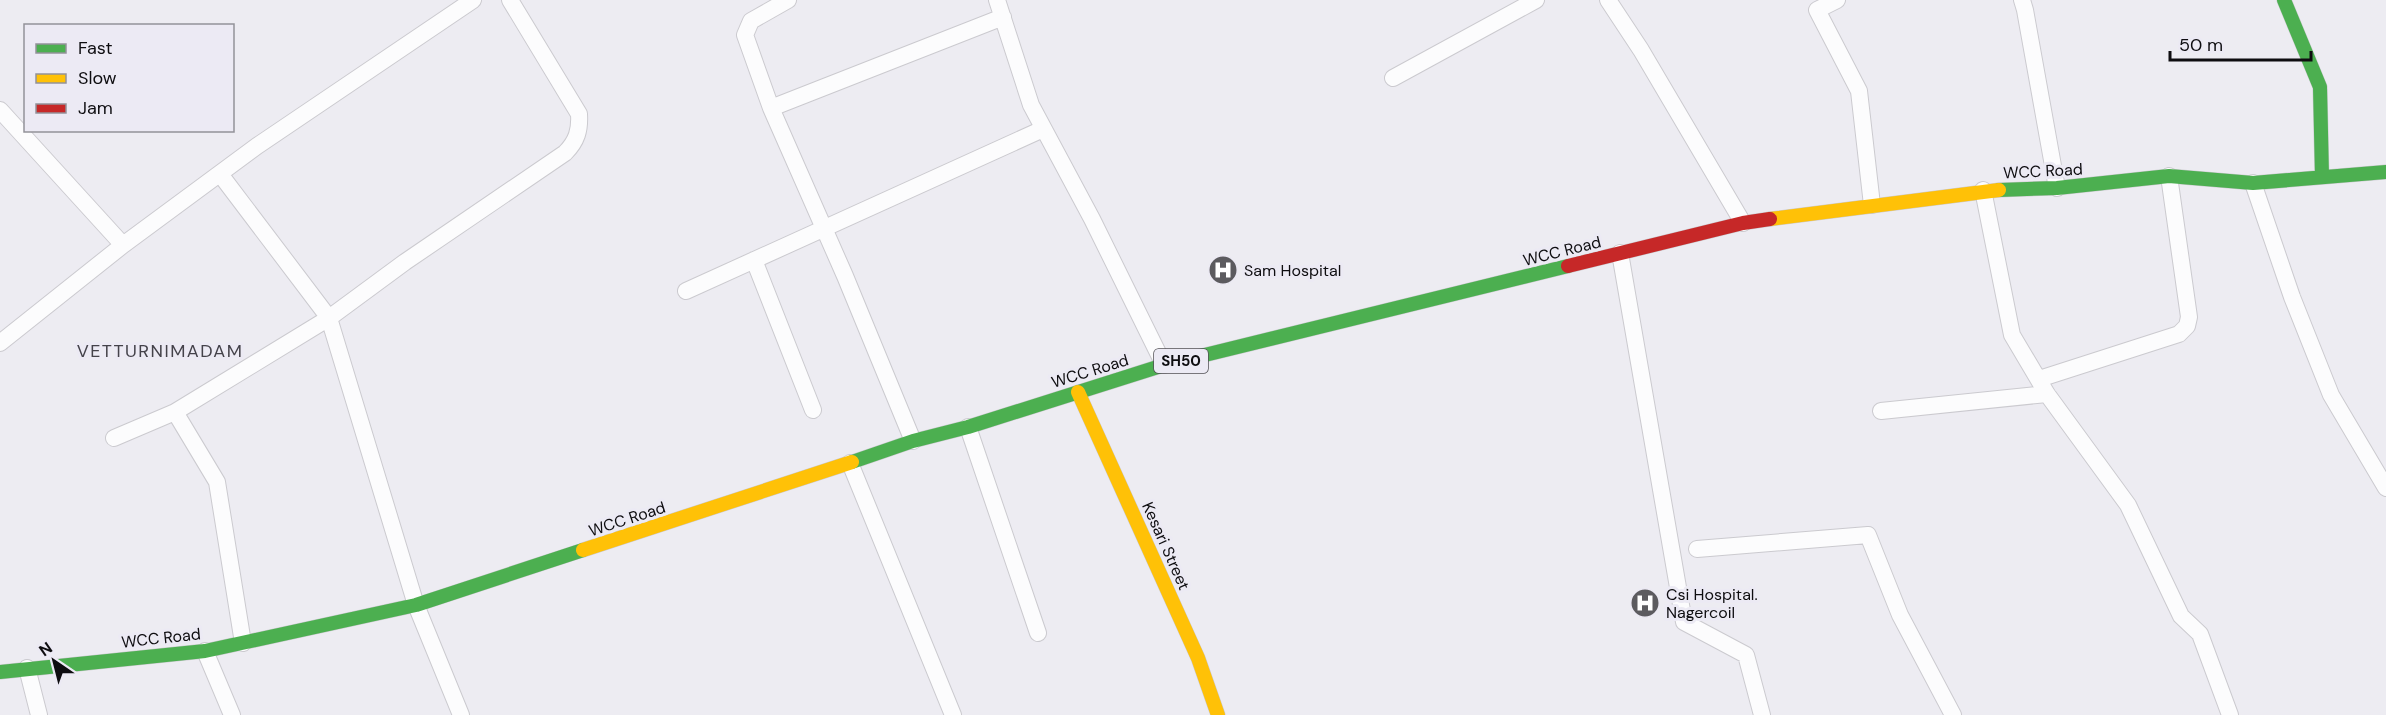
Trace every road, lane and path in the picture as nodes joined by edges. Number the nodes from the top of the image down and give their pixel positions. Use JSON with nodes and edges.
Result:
{"nodes":[{"id":1,"x":473,"y":0,"type":"edge"},
{"id":2,"x":510,"y":0,"type":"edge"},
{"id":3,"x":788,"y":0,"type":"edge"},
{"id":4,"x":997,"y":0,"type":"edge"},
{"id":5,"x":1536,"y":0,"type":"edge"},
{"id":6,"x":1608,"y":0,"type":"edge"},
{"id":7,"x":1837,"y":0,"type":"edge"},
{"id":8,"x":2022,"y":0,"type":"edge"},
{"id":9,"x":2284,"y":0,"type":"edge"},
{"id":10,"x":1003,"y":17,"type":"junction"},
{"id":11,"x":1393,"y":78,"type":"dead end"},
{"id":12,"x":771,"y":108,"type":"junction"},
{"id":13,"x":0,"y":110,"type":"edge"},
{"id":14,"x":1043,"y":129,"type":"junction"},
{"id":15,"x":2386,"y":172,"type":"edge"},
{"id":16,"x":220,"y":174,"type":"junction"},
{"id":17,"x":2169,"y":177,"type":"junction"},
{"id":18,"x":2322,"y":177,"type":"junction"},
{"id":19,"x":2253,"y":183,"type":"junction"},
{"id":20,"x":2057,"y":188,"type":"junction"},
{"id":21,"x":1983,"y":190,"type":"junction"},
{"id":22,"x":1872,"y":206,"type":"junction"},
{"id":23,"x":1743,"y":223,"type":"junction"},
{"id":24,"x":824,"y":229,"type":"junction"},
{"id":25,"x":123,"y":245,"type":"junction"},
{"id":26,"x":1620,"y":253,"type":"junction"},
{"id":27,"x":754,"y":260,"type":"junction"},
{"id":28,"x":686,"y":291,"type":"dead end"},
{"id":29,"x":328,"y":318,"type":"junction"},
{"id":30,"x":0,"y":343,"type":"edge"},
{"id":31,"x":1164,"y":365,"type":"junction"},
{"id":32,"x":2043,"y":387,"type":"junction"},
{"id":33,"x":1078,"y":392,"type":"junction"},
{"id":34,"x":813,"y":410,"type":"dead end"},
{"id":35,"x":175,"y":411,"type":"junction"},
{"id":36,"x":1881,"y":411,"type":"dead end"},
{"id":37,"x":968,"y":427,"type":"junction"},
{"id":38,"x":114,"y":438,"type":"dead end"},
{"id":39,"x":913,"y":441,"type":"junction"},
{"id":40,"x":850,"y":463,"type":"junction"},
{"id":41,"x":2386,"y":488,"type":"edge"},
{"id":42,"x":1697,"y":549,"type":"dead end"},
{"id":43,"x":416,"y":605,"type":"junction"},
{"id":44,"x":1038,"y":633,"type":"dead end"},
{"id":45,"x":243,"y":643,"type":"junction"},
{"id":46,"x":205,"y":651,"type":"junction"},
{"id":47,"x":27,"y":668,"type":"junction"},
{"id":48,"x":0,"y":672,"type":"edge"},
{"id":49,"x":39,"y":715,"type":"edge"},
{"id":50,"x":232,"y":715,"type":"edge"},
{"id":51,"x":461,"y":715,"type":"edge"},
{"id":52,"x":953,"y":715,"type":"edge"},
{"id":53,"x":1218,"y":715,"type":"edge"},
{"id":54,"x":1762,"y":715,"type":"edge"},
{"id":55,"x":1953,"y":715,"type":"edge"},
{"id":56,"x":2230,"y":715,"type":"edge"}],
"edges":[{"from":1,"to":16,"type":"street"},
{"from":2,"to":29,"type":"street"},
{"from":3,"to":12,"type":"street"},
{"from":4,"to":10,"type":"street"},
{"from":5,"to":11,"type":"street"},
{"from":6,"to":23,"type":"street"},
{"from":7,"to":22,"type":"street"},
{"from":8,"to":20,"type":"street"},
{"from":9,"to":18,"type":"main road"},
{"from":10,"to":12,"type":"street"},
{"from":10,"to":14,"type":"street"},
{"from":12,"to":24,"type":"street"},
{"from":13,"to":25,"type":"street"},
{"from":14,"to":24,"type":"street"},
{"from":14,"to":31,"type":"street"},
{"from":15,"to":18,"type":"main road","name":"WCC Road","number":"SH50"},
{"from":16,"to":25,"type":"street"},
{"from":16,"to":29,"type":"street"},
{"from":17,"to":19,"type":"main road","name":"WCC Road","number":"SH50"},
{"from":17,"to":20,"type":"main road","name":"WCC Road","number":"SH50"},
{"from":17,"to":32,"type":"street"},
{"from":18,"to":19,"type":"main road","name":"WCC Road","number":"SH50"},
{"from":19,"to":41,"type":"street"},
{"from":20,"to":21,"type":"main road","name":"WCC Road","number":"SH50"},
{"from":21,"to":22,"type":"main road","name":"WCC Road","number":"SH50"},
{"from":21,"to":32,"type":"street"},
{"from":22,"to":23,"type":"main road","name":"WCC Road","number":"SH50"},
{"from":23,"to":26,"type":"main road","name":"WCC Road","number":"SH50"},
{"from":24,"to":27,"type":"street"},
{"from":24,"to":39,"type":"street"},
{"from":25,"to":30,"type":"street"},
{"from":26,"to":31,"type":"main road","name":"WCC Road","number":"SH50"},
{"from":26,"to":54,"type":"street"},
{"from":27,"to":28,"type":"street"},
{"from":27,"to":34,"type":"street"},
{"from":29,"to":35,"type":"street"},
{"from":29,"to":43,"type":"street"},
{"from":31,"to":33,"type":"main road","name":"WCC Road","number":"SH50"},
{"from":32,"to":36,"type":"street"},
{"from":32,"to":56,"type":"street"},
{"from":33,"to":37,"type":"main road","name":"WCC Road","number":"SH50"},
{"from":33,"to":53,"type":"main road","name":"Kesari Street"},
{"from":35,"to":38,"type":"street"},
{"from":35,"to":45,"type":"street"},
{"from":37,"to":39,"type":"main road","name":"WCC Road","number":"SH50"},
{"from":37,"to":44,"type":"street"},
{"from":39,"to":40,"type":"main road","name":"WCC Road","number":"SH50"},
{"from":40,"to":43,"type":"main road","name":"WCC Road","number":"SH50"},
{"from":40,"to":52,"type":"street"},
{"from":42,"to":55,"type":"street"},
{"from":43,"to":45,"type":"main road","name":"WCC Road","number":"SH50"},
{"from":43,"to":51,"type":"street"},
{"from":45,"to":46,"type":"main road","name":"WCC Road","number":"SH50"},
{"from":46,"to":47,"type":"main road","name":"WCC Road","number":"SH50"},
{"from":46,"to":50,"type":"street"},
{"from":47,"to":48,"type":"main road","name":"WCC Road","number":"SH50"},
{"from":47,"to":49,"type":"street"}]}
